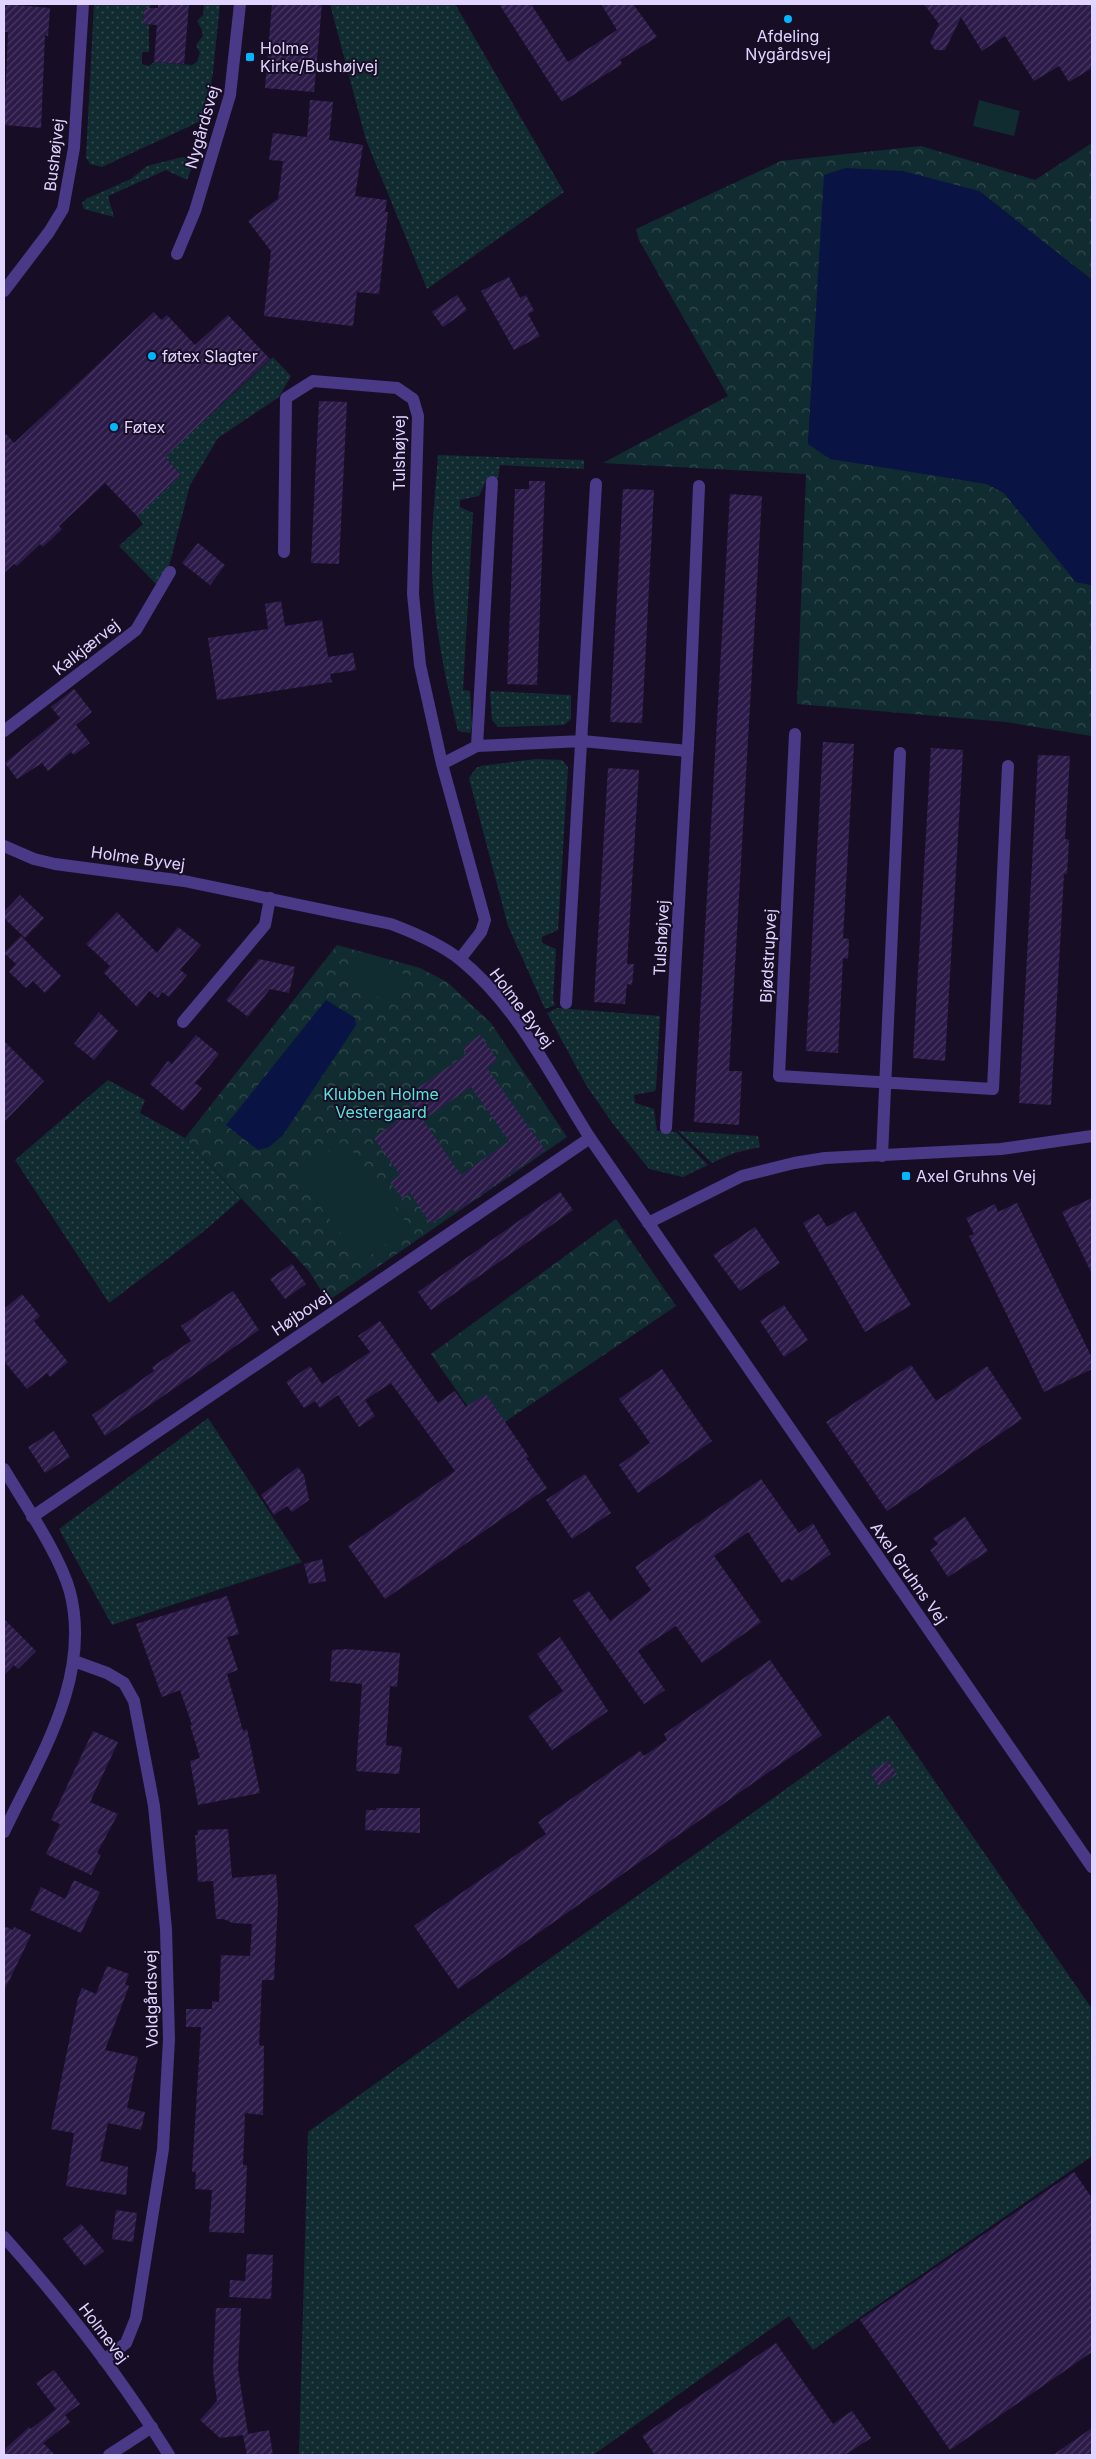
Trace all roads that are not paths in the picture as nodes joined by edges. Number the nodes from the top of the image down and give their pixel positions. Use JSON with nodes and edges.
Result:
{"nodes":[{"id":1,"x":83,"y":4,"type":"edge"},
{"id":2,"x":240,"y":4,"type":"edge"},
{"id":3,"x":177,"y":254,"type":"dead end"},
{"id":4,"x":4,"y":291,"type":"edge"},
{"id":5,"x":492,"y":482,"type":"dead end"},
{"id":6,"x":596,"y":484,"type":"dead end"},
{"id":7,"x":700,"y":486,"type":"dead end"},
{"id":8,"x":284,"y":552,"type":"dead end"},
{"id":9,"x":170,"y":572,"type":"dead end"},
{"id":10,"x":4,"y":731,"type":"edge"},
{"id":11,"x":795,"y":734,"type":"dead end"},
{"id":12,"x":582,"y":741,"type":"junction"},
{"id":13,"x":477,"y":746,"type":"junction"},
{"id":14,"x":688,"y":751,"type":"junction"},
{"id":15,"x":900,"y":753,"type":"dead end"},
{"id":16,"x":442,"y":764,"type":"junction"},
{"id":17,"x":1008,"y":766,"type":"dead end"},
{"id":18,"x":4,"y":846,"type":"edge"},
{"id":19,"x":270,"y":898,"type":"junction"},
{"id":20,"x":460,"y":960,"type":"junction"},
{"id":21,"x":566,"y":1003,"type":"dead end"},
{"id":22,"x":183,"y":1022,"type":"dead end"},
{"id":23,"x":884,"y":1082,"type":"junction"},
{"id":24,"x":666,"y":1128,"type":"dead end"},
{"id":25,"x":1092,"y":1136,"type":"edge"},
{"id":26,"x":590,"y":1138,"type":"junction"},
{"id":27,"x":882,"y":1156,"type":"junction"},
{"id":28,"x":648,"y":1223,"type":"junction"},
{"id":29,"x":4,"y":1468,"type":"edge"},
{"id":30,"x":32,"y":1517,"type":"junction"},
{"id":31,"x":74,"y":1661,"type":"junction"},
{"id":32,"x":4,"y":1832,"type":"edge"},
{"id":33,"x":1092,"y":1867,"type":"edge"},
{"id":34,"x":4,"y":2237,"type":"edge"},
{"id":35,"x":104,"y":2360,"type":"junction"},
{"id":36,"x":152,"y":2427,"type":"junction"},
{"id":37,"x":109,"y":2455,"type":"edge"},
{"id":38,"x":169,"y":2455,"type":"edge"}],
"edges":[{"from":1,"to":4,"type":"street","name":"Bushøjvej"},
{"from":2,"to":3,"type":"street","name":"Nygårdsvej"},
{"from":5,"to":13,"type":"street"},
{"from":6,"to":12,"type":"street"},
{"from":7,"to":14,"type":"street","name":"Tulshøjvej"},
{"from":8,"to":16,"type":"street","name":"Tulshøjvej"},
{"from":9,"to":10,"type":"street","name":"Kalkjærvej"},
{"from":11,"to":23,"type":"street","name":"Bjødstrupvej"},
{"from":12,"to":13,"type":"street"},
{"from":12,"to":14,"type":"street"},
{"from":12,"to":21,"type":"street"},
{"from":13,"to":16,"type":"street"},
{"from":14,"to":24,"type":"street","name":"Tulshøjvej"},
{"from":15,"to":23,"type":"street"},
{"from":16,"to":20,"type":"street","name":"Tulshøjvej"},
{"from":17,"to":23,"type":"street","name":"Bjødstrupvej"},
{"from":18,"to":19,"type":"street","name":"Holme Byvej"},
{"from":19,"to":20,"type":"street","name":"Holme Byvej"},
{"from":19,"to":22,"type":"street"},
{"from":20,"to":26,"type":"street","name":"Holme Byvej"},
{"from":23,"to":27,"type":"street"},
{"from":25,"to":27,"type":"street"},
{"from":26,"to":28,"type":"street","name":"Holme Byvej"},
{"from":26,"to":30,"type":"street","name":"Højbovej"},
{"from":27,"to":28,"type":"street"},
{"from":28,"to":33,"type":"street","name":"Axel Gruhns Vej"},
{"from":29,"to":30,"type":"street"},
{"from":30,"to":31,"type":"street"},
{"from":31,"to":32,"type":"street"},
{"from":31,"to":35,"type":"street","name":"Voldgårdsvej"},
{"from":34,"to":35,"type":"street","name":"Holmevej"},
{"from":35,"to":36,"type":"street","name":"Holmevej"},
{"from":36,"to":37,"type":"street"},
{"from":36,"to":38,"type":"street","name":"Holmevej"}]}
